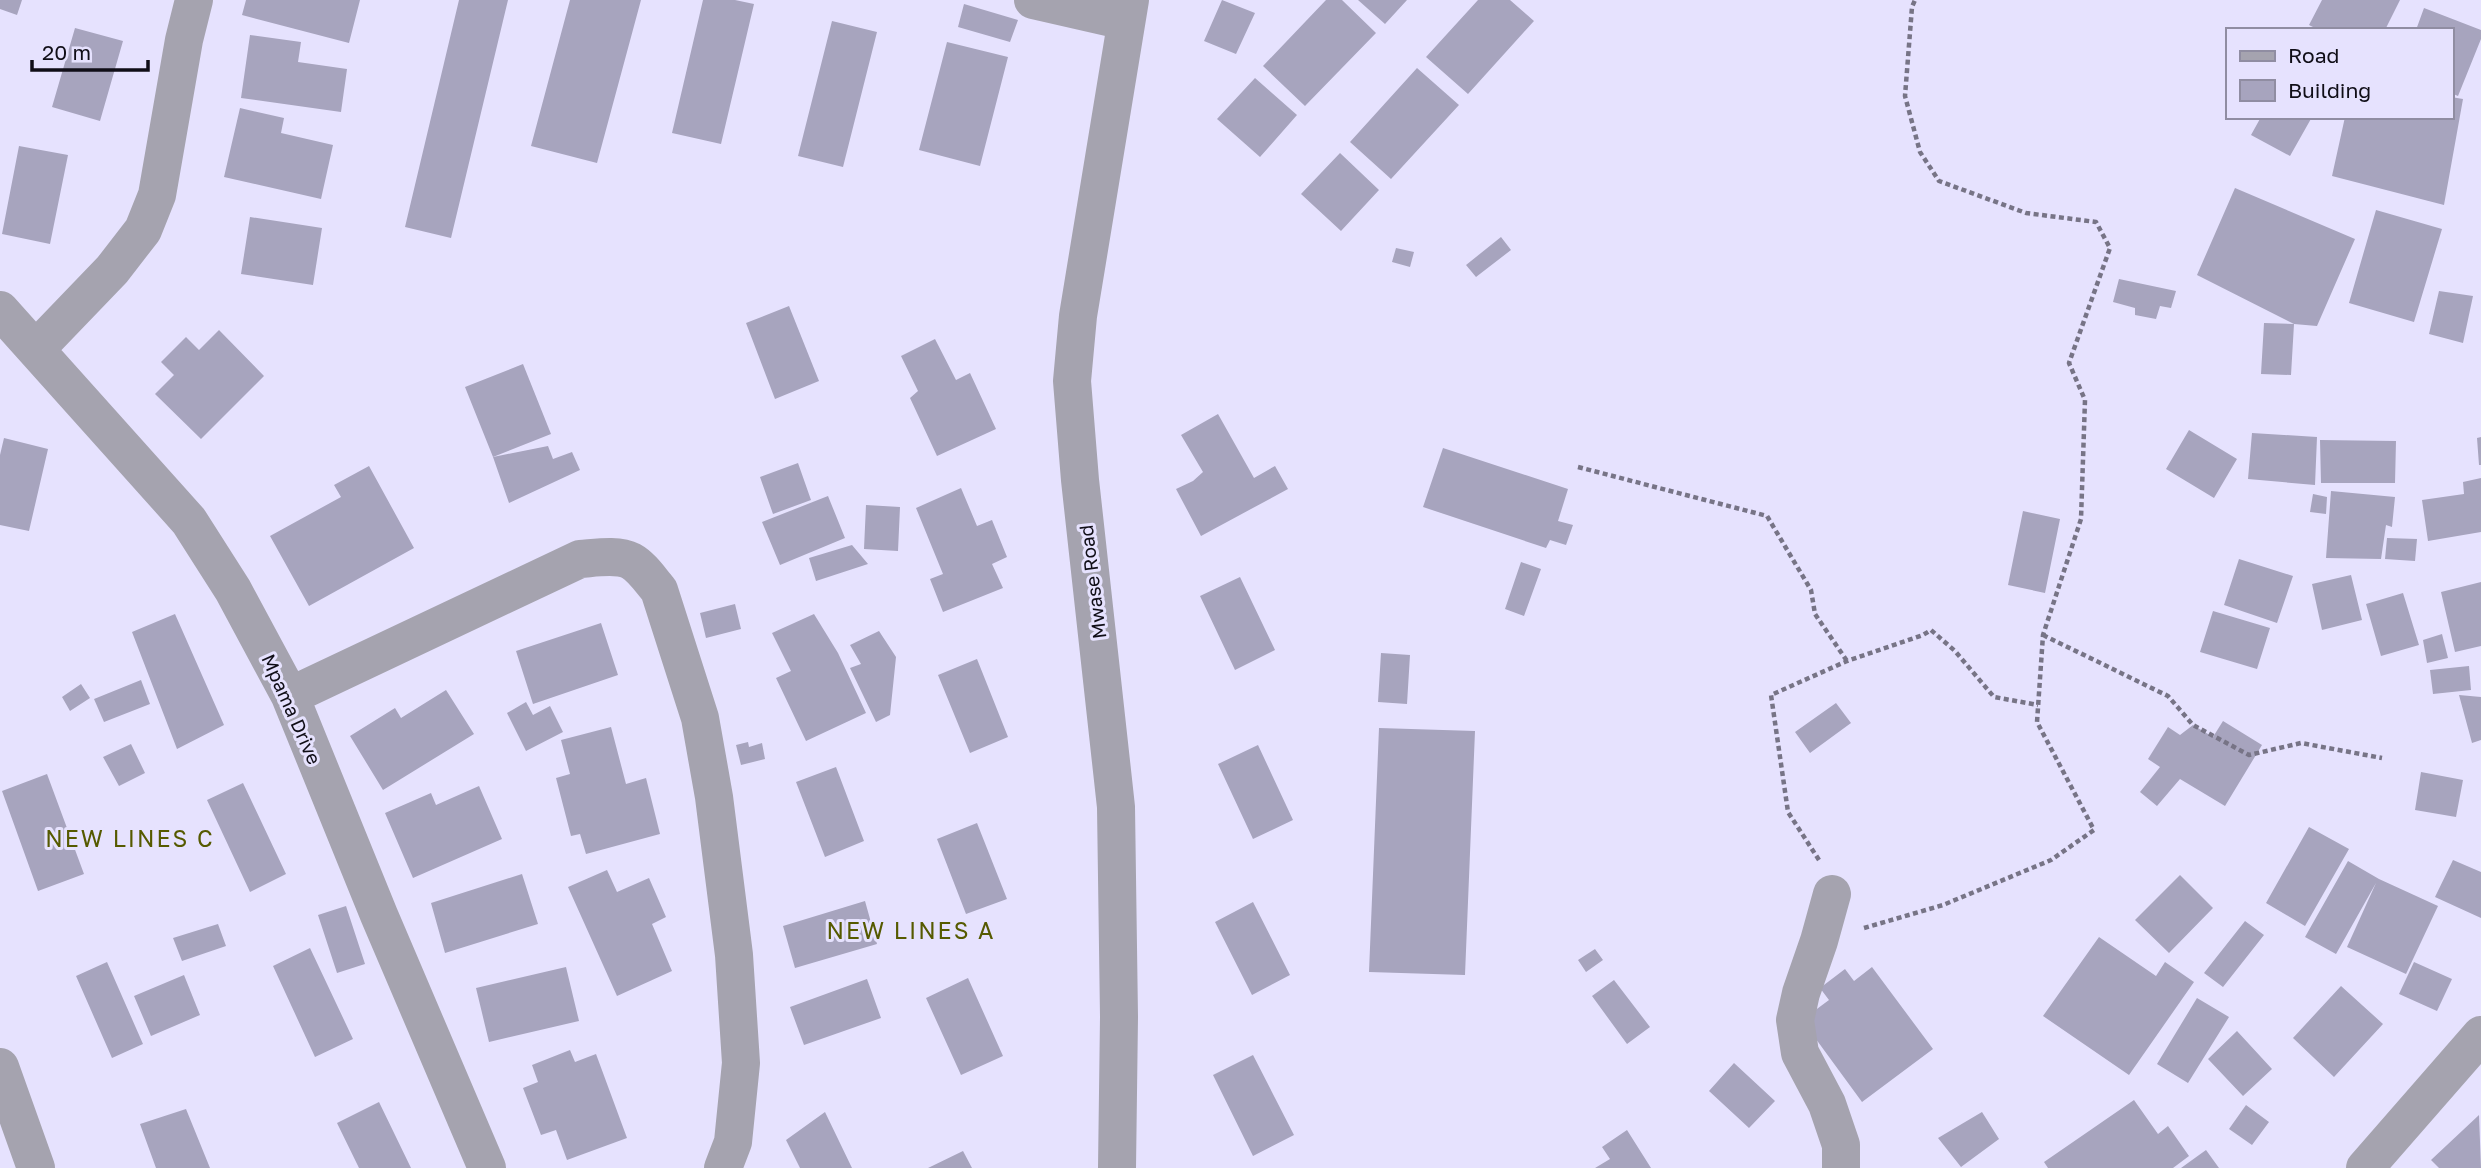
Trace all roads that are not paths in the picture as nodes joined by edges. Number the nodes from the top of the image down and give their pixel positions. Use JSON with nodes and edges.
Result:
{"nodes":[{"id":1,"x":194,"y":0,"type":"edge"},
{"id":2,"x":1033,"y":0,"type":"edge"},
{"id":3,"x":1127,"y":10,"type":"edge"},
{"id":4,"x":0,"y":310,"type":"edge"},
{"id":5,"x":37,"y":348,"type":"junction"},
{"id":6,"x":290,"y":696,"type":"junction"},
{"id":7,"x":1832,"y":894,"type":"road end"},
{"id":8,"x":2481,"y":1035,"type":"edge"},
{"id":9,"x":0,"y":1067,"type":"edge"},
{"id":10,"x":36,"y":1168,"type":"edge"},
{"id":11,"x":487,"y":1168,"type":"edge"},
{"id":12,"x":723,"y":1168,"type":"edge"},
{"id":13,"x":1117,"y":1168,"type":"edge"},
{"id":14,"x":1841,"y":1168,"type":"edge"},
{"id":15,"x":2365,"y":1168,"type":"edge"}],
"edges":[{"from":1,"to":5,"type":"street"},
{"from":2,"to":3,"type":"street"},
{"from":3,"to":13,"type":"street","name":"Mwase Road"},
{"from":4,"to":5,"type":"street","name":"Mpama Drive"},
{"from":5,"to":6,"type":"street","name":"Mpama Drive"},
{"from":6,"to":11,"type":"street","name":"Mpama Drive"},
{"from":6,"to":12,"type":"street"},
{"from":7,"to":14,"type":"street"},
{"from":8,"to":15,"type":"street"},
{"from":9,"to":10,"type":"street"}]}
